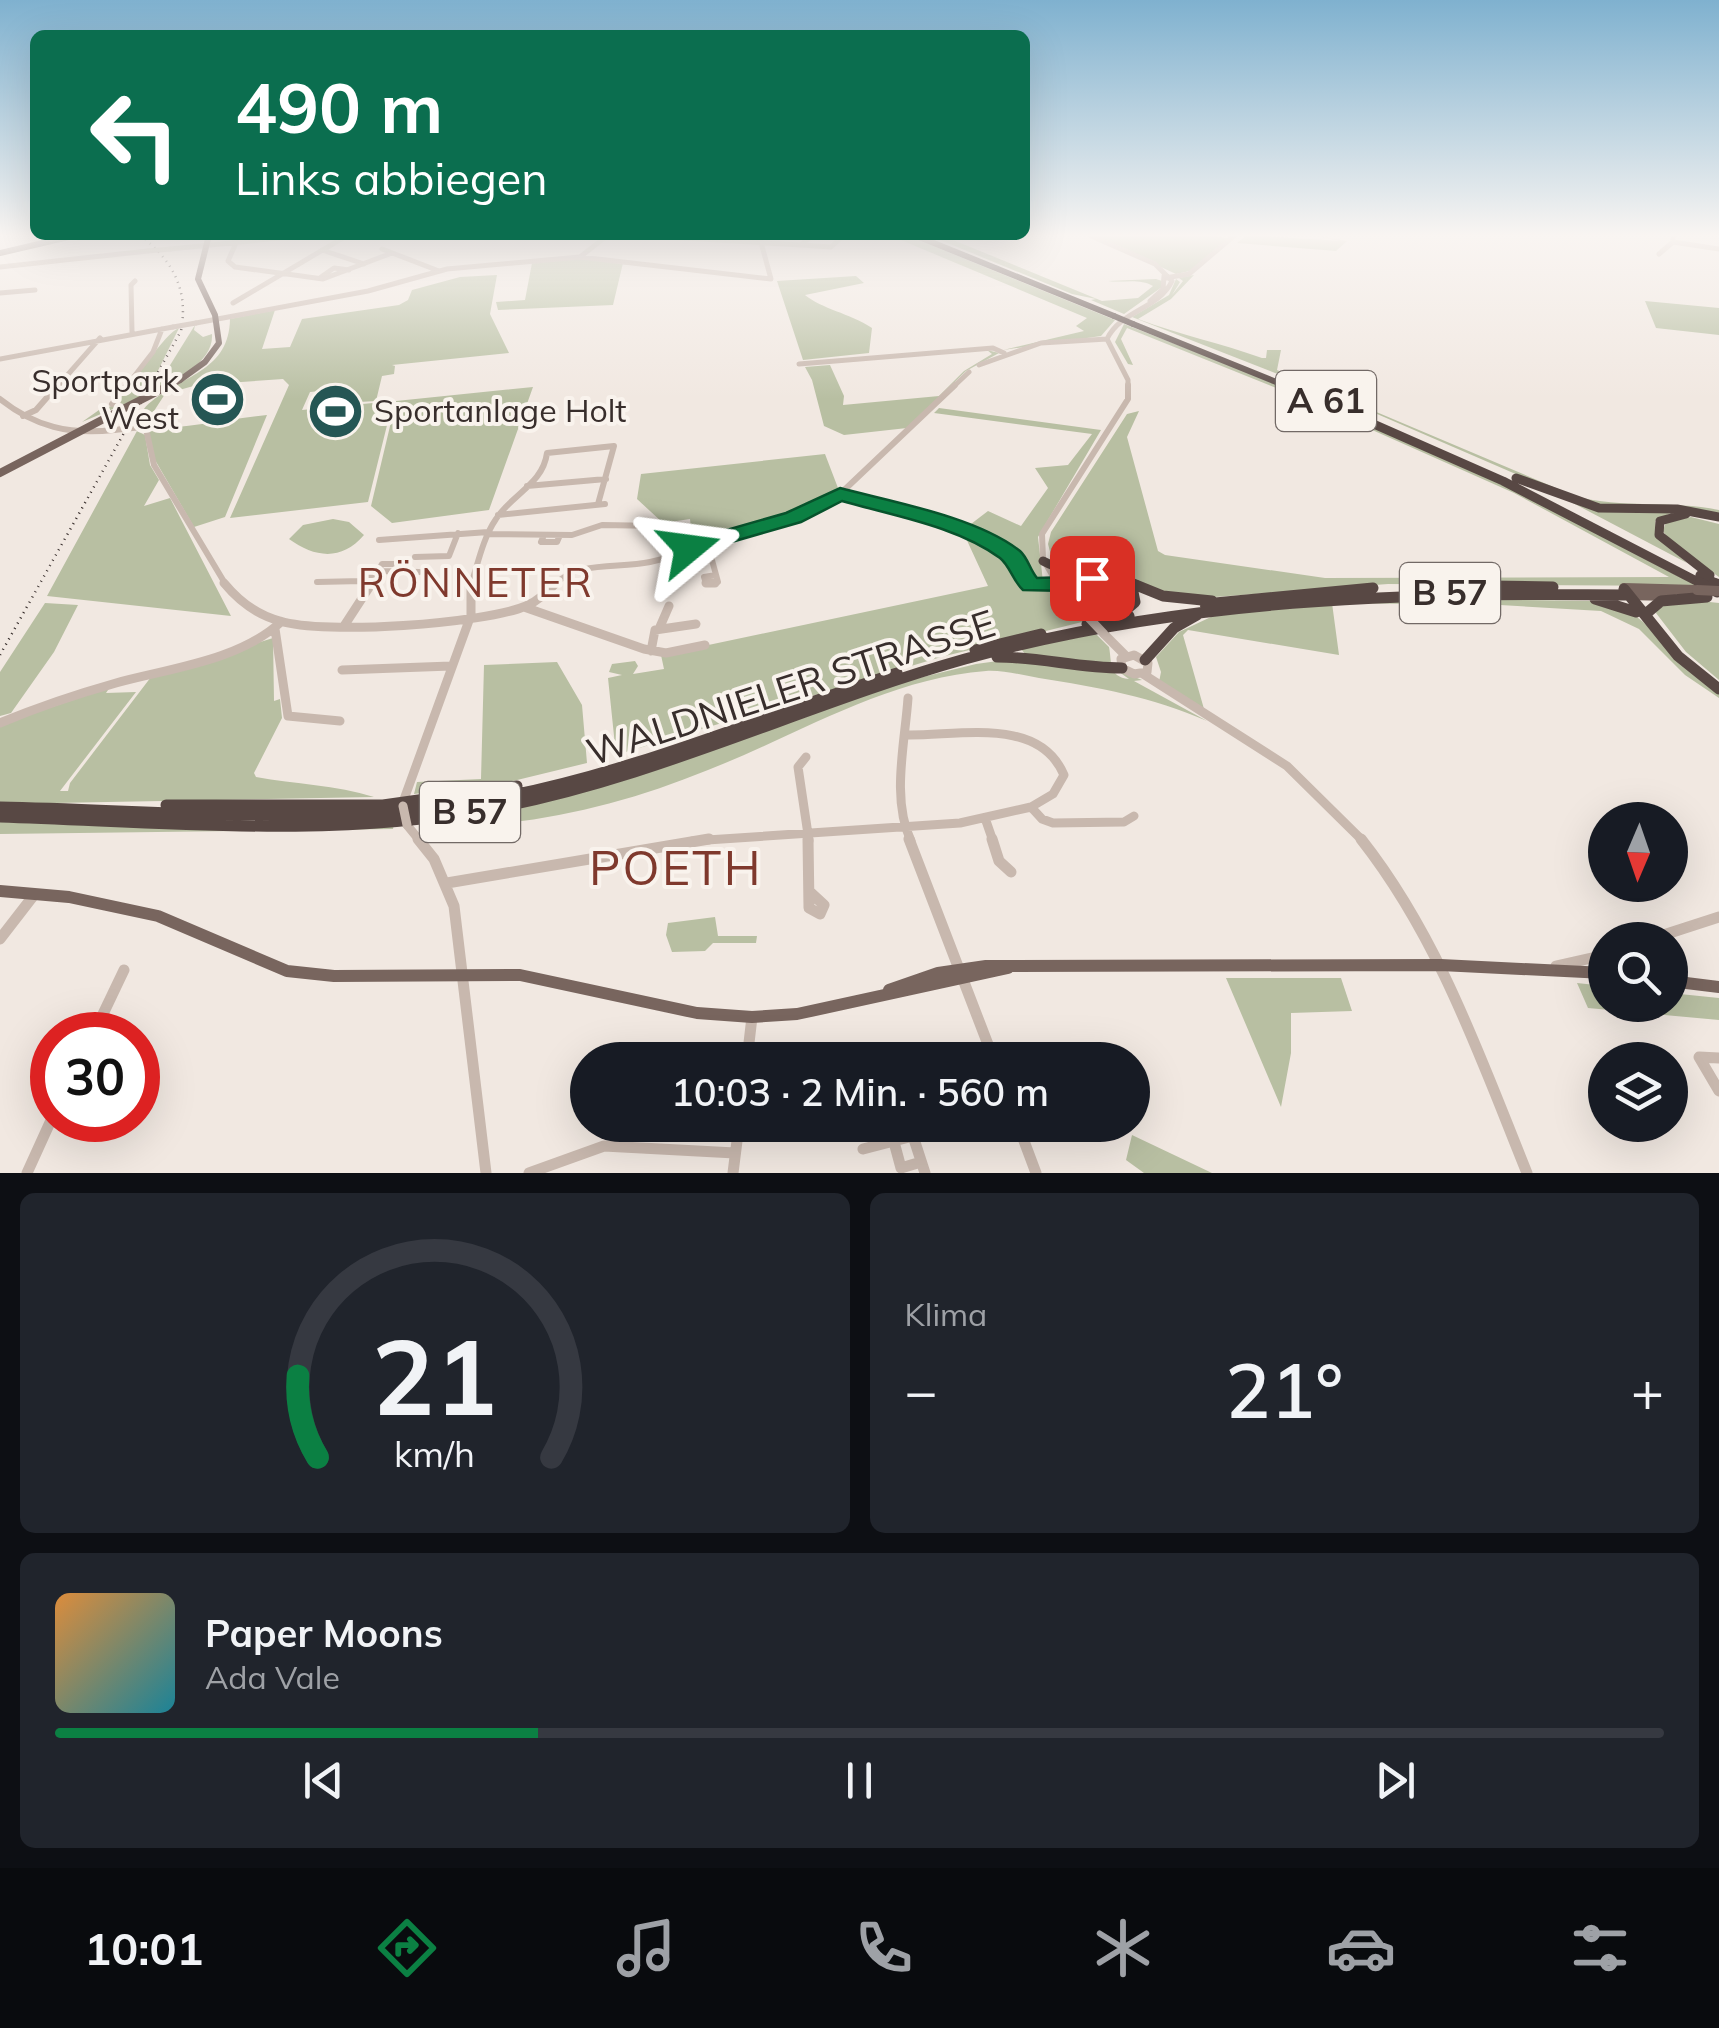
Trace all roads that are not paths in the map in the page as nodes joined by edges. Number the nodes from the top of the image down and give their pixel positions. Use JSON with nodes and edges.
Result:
{"nodes":[{"id":1,"x":34,"y":290,"type":"dead end"},
{"id":2,"x":131,"y":290,"type":"edge"},
{"id":3,"x":202,"y":290,"type":"edge"},
{"id":4,"x":255,"y":290,"type":"edge"},
{"id":5,"x":372,"y":290,"type":"edge"},
{"id":6,"x":1052,"y":290,"type":"edge"},
{"id":7,"x":1055,"y":290,"type":"edge"},
{"id":8,"x":1162,"y":290,"type":"edge"},
{"id":9,"x":0,"y":293,"type":"edge"},
{"id":10,"x":233,"y":303,"type":"dead end"},
{"id":11,"x":1115,"y":315,"type":"junction"},
{"id":12,"x":215,"y":319,"type":"junction"},
{"id":13,"x":1134,"y":322,"type":"junction"},
{"id":14,"x":162,"y":328,"type":"junction"},
{"id":15,"x":132,"y":332,"type":"junction"},
{"id":16,"x":100,"y":338,"type":"junction"},
{"id":17,"x":1106,"y":339,"type":"junction"},
{"id":18,"x":1004,"y":353,"type":"junction"},
{"id":19,"x":0,"y":359,"type":"edge"},
{"id":20,"x":799,"y":364,"type":"dead end"},
{"id":21,"x":979,"y":365,"type":"dead end"},
{"id":22,"x":968,"y":373,"type":"dead end"},
{"id":23,"x":0,"y":399,"type":"edge"},
{"id":24,"x":112,"y":404,"type":"dead end"},
{"id":25,"x":22,"y":417,"type":"junction"},
{"id":26,"x":77,"y":433,"type":"junction"},
{"id":27,"x":0,"y":472,"type":"edge"},
{"id":28,"x":1504,"y":473,"type":"junction"},
{"id":29,"x":606,"y":478,"type":"junction"},
{"id":30,"x":527,"y":486,"type":"junction"},
{"id":31,"x":840,"y":494,"type":"junction"},
{"id":32,"x":498,"y":515,"type":"junction"},
{"id":33,"x":1719,"y":519,"type":"edge"},
{"id":34,"x":458,"y":533,"type":"junction"},
{"id":35,"x":488,"y":533,"type":"junction"},
{"id":36,"x":378,"y":540,"type":"dead end"},
{"id":37,"x":708,"y":542,"type":"junction"},
{"id":38,"x":666,"y":556,"type":"junction"},
{"id":39,"x":416,"y":557,"type":"dead end"},
{"id":40,"x":1044,"y":561,"type":"junction"},
{"id":41,"x":397,"y":564,"type":"dead end"},
{"id":42,"x":420,"y":572,"type":"dead end"},
{"id":43,"x":1091,"y":574,"type":"junction"},
{"id":44,"x":716,"y":575,"type":"dead end"},
{"id":45,"x":370,"y":577,"type":"junction"},
{"id":46,"x":316,"y":582,"type":"dead end"},
{"id":47,"x":1058,"y":584,"type":"junction"},
{"id":48,"x":354,"y":589,"type":"dead end"},
{"id":49,"x":1714,"y":591,"type":"edge"},
{"id":50,"x":1627,"y":593,"type":"junction"},
{"id":51,"x":1550,"y":594,"type":"junction"},
{"id":52,"x":1227,"y":604,"type":"junction"},
{"id":53,"x":669,"y":606,"type":"dead end"},
{"id":54,"x":524,"y":607,"type":"junction"},
{"id":55,"x":1648,"y":616,"type":"junction"},
{"id":56,"x":469,"y":619,"type":"junction"},
{"id":57,"x":696,"y":624,"type":"dead end"},
{"id":58,"x":278,"y":626,"type":"junction"},
{"id":59,"x":344,"y":626,"type":"junction"},
{"id":60,"x":1105,"y":627,"type":"junction"},
{"id":61,"x":659,"y":629,"type":"junction"},
{"id":62,"x":705,"y":645,"type":"dead end"},
{"id":63,"x":651,"y":650,"type":"junction"},
{"id":64,"x":966,"y":659,"type":"junction"},
{"id":65,"x":1146,"y":660,"type":"junction"},
{"id":66,"x":1124,"y":662,"type":"junction"},
{"id":67,"x":451,"y":666,"type":"junction"},
{"id":68,"x":342,"y":670,"type":"dead end"},
{"id":69,"x":1144,"y":674,"type":"junction"},
{"id":70,"x":1719,"y":686,"type":"edge"},
{"id":71,"x":908,"y":698,"type":"dead end"},
{"id":72,"x":340,"y":721,"type":"dead end"},
{"id":73,"x":0,"y":723,"type":"edge"},
{"id":74,"x":730,"y":729,"type":"junction"},
{"id":75,"x":906,"y":735,"type":"junction"},
{"id":76,"x":806,"y":756,"type":"dead end"},
{"id":77,"x":403,"y":804,"type":"junction"},
{"id":78,"x":0,"y":807,"type":"edge"},
{"id":79,"x":1030,"y":807,"type":"junction"},
{"id":80,"x":112,"y":810,"type":"junction"},
{"id":81,"x":1134,"y":816,"type":"dead end"},
{"id":82,"x":0,"y":817,"type":"edge"},
{"id":83,"x":985,"y":818,"type":"junction"},
{"id":84,"x":904,"y":827,"type":"junction"},
{"id":85,"x":808,"y":832,"type":"junction"},
{"id":86,"x":1011,"y":872,"type":"dead end"},
{"id":87,"x":448,"y":883,"type":"junction"},
{"id":88,"x":0,"y":891,"type":"edge"},
{"id":89,"x":35,"y":893,"type":"junction"},
{"id":90,"x":811,"y":894,"type":"dead end"},
{"id":91,"x":1719,"y":917,"type":"edge"},
{"id":92,"x":1688,"y":927,"type":"edge"},
{"id":93,"x":0,"y":939,"type":"edge"},
{"id":94,"x":1588,"y":959,"type":"edge"},
{"id":95,"x":1441,"y":965,"type":"junction"},
{"id":96,"x":1543,"y":968,"type":"junction"},
{"id":97,"x":124,"y":970,"type":"dead end"},
{"id":98,"x":1588,"y":971,"type":"edge"},
{"id":99,"x":963,"y":974,"type":"junction"},
{"id":100,"x":462,"y":976,"type":"junction"},
{"id":101,"x":1688,"y":983,"type":"edge"},
{"id":102,"x":1719,"y":987,"type":"edge"},
{"id":103,"x":863,"y":1000,"type":"joint"},
{"id":104,"x":103,"y":1012,"type":"edge"},
{"id":105,"x":752,"y":1017,"type":"junction"},
{"id":106,"x":749,"y":1042,"type":"edge"},
{"id":107,"x":988,"y":1042,"type":"edge"},
{"id":108,"x":1719,"y":1058,"type":"edge"},
{"id":109,"x":1718,"y":1089,"type":"edge"},
{"id":110,"x":41,"y":1142,"type":"edge"},
{"id":111,"x":737,"y":1142,"type":"edge"},
{"id":112,"x":894,"y":1142,"type":"joint"},
{"id":113,"x":915,"y":1142,"type":"edge"},
{"id":114,"x":1024,"y":1142,"type":"edge"},
{"id":115,"x":863,"y":1149,"type":"dead end"},
{"id":116,"x":735,"y":1153,"type":"junction"},
{"id":117,"x":923,"y":1168,"type":"edge"},
{"id":118,"x":27,"y":1173,"type":"edge"},
{"id":119,"x":486,"y":1173,"type":"edge"},
{"id":120,"x":529,"y":1173,"type":"edge"},
{"id":121,"x":733,"y":1173,"type":"edge"},
{"id":122,"x":1036,"y":1173,"type":"edge"},
{"id":123,"x":1527,"y":1173,"type":"edge"}],
"edges":[{"from":1,"to":9,"type":"street"},
{"from":2,"to":15,"type":"street"},
{"from":3,"to":12,"type":"main road"},
{"from":4,"to":10,"type":"street"},
{"from":5,"to":12,"type":"street"},
{"from":6,"to":11,"type":"highway","number":"A 61"},
{"from":7,"to":11,"type":"highway","number":"A 61"},
{"from":8,"to":17,"type":"street"},
{"from":11,"to":13,"type":"highway","number":"A 61","bridge":true},
{"from":12,"to":14,"type":"street","bridge":true},
{"from":12,"to":26,"type":"main road","bridge":true},
{"from":13,"to":28,"type":"highway","number":"A 61"},
{"from":13,"to":49,"type":"highway","number":"A 61"},
{"from":14,"to":15,"type":"street"},
{"from":14,"to":24,"type":"street"},
{"from":15,"to":16,"type":"street"},
{"from":16,"to":19,"type":"street"},
{"from":16,"to":25,"type":"street"},
{"from":17,"to":18,"type":"street"},
{"from":17,"to":40,"type":"street"},
{"from":18,"to":20,"type":"street"},
{"from":18,"to":21,"type":"street"},
{"from":22,"to":31,"type":"street"},
{"from":23,"to":25,"type":"street"},
{"from":25,"to":26,"type":"street"},
{"from":26,"to":27,"type":"main road"},
{"from":26,"to":58,"type":"street","bridge":true},
{"from":28,"to":33,"type":"highway"},
{"from":28,"to":49,"type":"highway","number":"A 61"},
{"from":29,"to":30,"type":"street"},
{"from":29,"to":30,"type":"street"},
{"from":29,"to":32,"type":"street"},
{"from":30,"to":32,"type":"street"},
{"from":31,"to":37,"type":"street"},
{"from":31,"to":47,"type":"street"},
{"from":32,"to":35,"type":"street"},
{"from":33,"to":49,"type":"highway"},
{"from":34,"to":35,"type":"street"},
{"from":34,"to":36,"type":"street"},
{"from":34,"to":39,"type":"street"},
{"from":35,"to":38,"type":"street"},
{"from":35,"to":56,"type":"street"},
{"from":37,"to":38,"type":"street"},
{"from":37,"to":44,"type":"street"},
{"from":38,"to":54,"type":"street"},
{"from":40,"to":43,"type":"highway"},
{"from":40,"to":47,"type":"street"},
{"from":41,"to":45,"type":"street"},
{"from":42,"to":45,"type":"street"},
{"from":43,"to":47,"type":"highway"},
{"from":43,"to":52,"type":"highway"},
{"from":45,"to":46,"type":"street"},
{"from":45,"to":48,"type":"street"},
{"from":45,"to":59,"type":"street"},
{"from":47,"to":60,"type":"street","bridge":true},
{"from":47,"to":60,"type":"highway"},
{"from":49,"to":50,"type":"main road","name":"WALDNIELER STRASSE"},
{"from":49,"to":55,"type":"highway"},
{"from":50,"to":51,"type":"highway","name":"WALDNIELER STRASSE","number":"B 57"},
{"from":50,"to":52,"type":"highway","name":"WALDNIELER STRASSE","number":"B 57"},
{"from":50,"to":55,"type":"highway"},
{"from":51,"to":52,"type":"highway","name":"WALDNIELER STRASSE","number":"B 57"},
{"from":51,"to":55,"type":"highway"},
{"from":52,"to":60,"type":"highway","name":"WALDNIELER STRASSE","number":"B 57"},
{"from":52,"to":64,"type":"highway","name":"WALDNIELER STRASSE","number":"B 57"},
{"from":52,"to":65,"type":"highway"},
{"from":53,"to":61,"type":"street"},
{"from":54,"to":56,"type":"street"},
{"from":54,"to":63,"type":"street"},
{"from":55,"to":70,"type":"highway"},
{"from":56,"to":59,"type":"street"},
{"from":56,"to":67,"type":"street"},
{"from":57,"to":61,"type":"street"},
{"from":58,"to":59,"type":"street"},
{"from":58,"to":72,"type":"street"},
{"from":58,"to":73,"type":"street"},
{"from":60,"to":66,"type":"street"},
{"from":60,"to":74,"type":"highway","name":"WALDNIELER STRASSE","number":"B 57"},
{"from":61,"to":63,"type":"street"},
{"from":62,"to":63,"type":"street"},
{"from":64,"to":66,"type":"highway"},
{"from":64,"to":82,"type":"highway","name":"WALDNIELER STRASSE","number":"B 57"},
{"from":65,"to":66,"type":"street"},
{"from":65,"to":69,"type":"street"},
{"from":66,"to":69,"type":"street"},
{"from":67,"to":68,"type":"street"},
{"from":67,"to":77,"type":"street"},
{"from":69,"to":95,"type":"street"},
{"from":71,"to":75,"type":"street"},
{"from":74,"to":77,"type":"highway"},
{"from":74,"to":80,"type":"highway","name":"WALDNIELER STRASSE","number":"B 57"},
{"from":75,"to":79,"type":"street"},
{"from":75,"to":84,"type":"street"},
{"from":76,"to":85,"type":"street"},
{"from":77,"to":80,"type":"highway"},
{"from":77,"to":87,"type":"street","bridge":true},
{"from":78,"to":80,"type":"highway","name":"WALDNIELER STRASSE","number":"B 57"},
{"from":79,"to":81,"type":"street"},
{"from":79,"to":83,"type":"street"},
{"from":83,"to":84,"type":"street"},
{"from":83,"to":86,"type":"street"},
{"from":84,"to":85,"type":"street"},
{"from":84,"to":99,"type":"street"},
{"from":85,"to":87,"type":"street"},
{"from":85,"to":90,"type":"street"},
{"from":87,"to":100,"type":"street"},
{"from":88,"to":89,"type":"main road"},
{"from":89,"to":93,"type":"street"},
{"from":89,"to":100,"type":"main road"},
{"from":91,"to":92,"type":"street"},
{"from":94,"to":96,"type":"street"},
{"from":95,"to":96,"type":"main road"},
{"from":95,"to":99,"type":"main road"},
{"from":95,"to":123,"type":"street"},
{"from":96,"to":98,"type":"main road"},
{"from":97,"to":104,"type":"street"},
{"from":99,"to":103,"type":"main road"},
{"from":99,"to":107,"type":"street"},
{"from":100,"to":105,"type":"main road"},
{"from":100,"to":119,"type":"street"},
{"from":101,"to":102,"type":"main road"},
{"from":103,"to":105,"type":"main road"},
{"from":105,"to":106,"type":"street"},
{"from":108,"to":109,"type":"street"},
{"from":110,"to":118,"type":"street"},
{"from":111,"to":116,"type":"street"},
{"from":112,"to":115,"type":"street"},
{"from":112,"to":117,"type":"street"},
{"from":113,"to":117,"type":"street"},
{"from":114,"to":122,"type":"street"},
{"from":116,"to":120,"type":"street"},
{"from":116,"to":121,"type":"street"}]}
